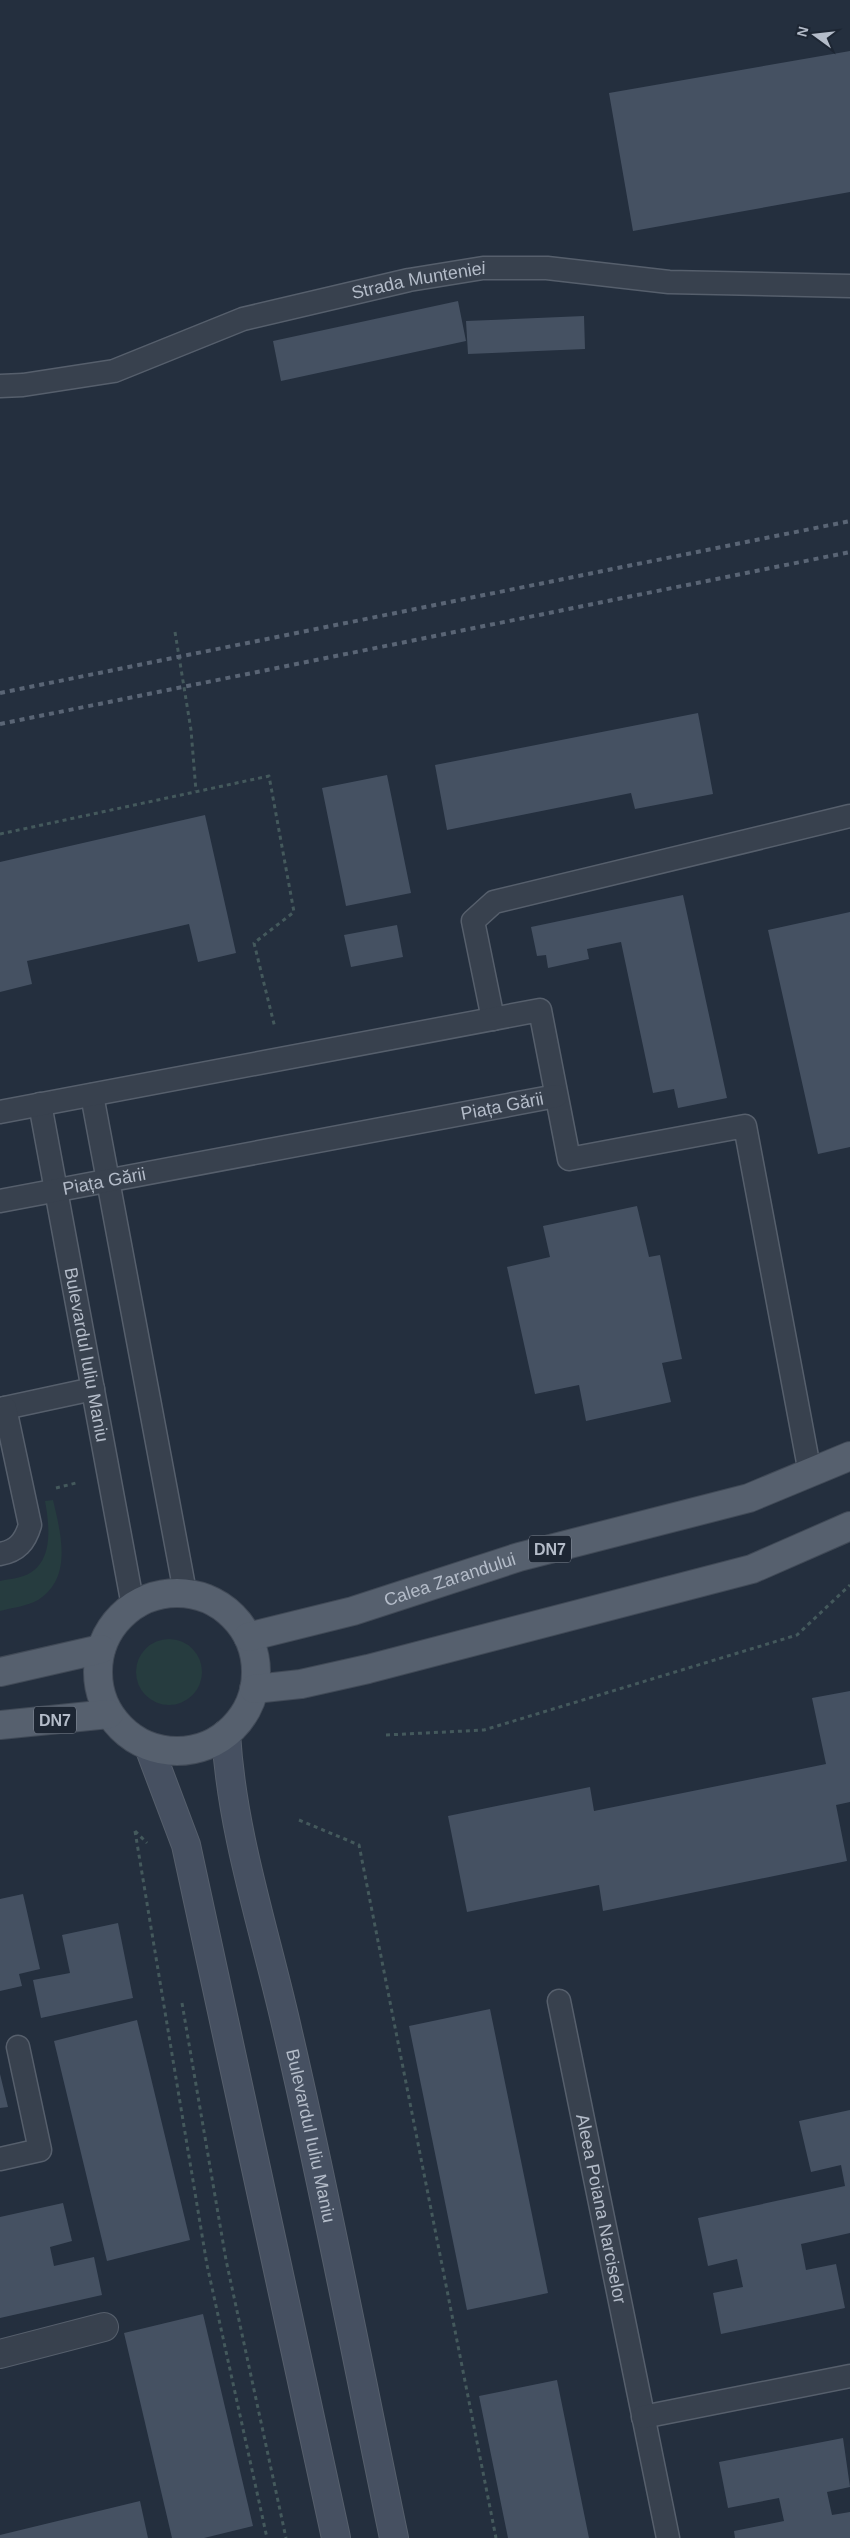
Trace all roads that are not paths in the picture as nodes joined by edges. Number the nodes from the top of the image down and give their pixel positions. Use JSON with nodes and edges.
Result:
{"nodes":[{"id":1,"x":850,"y":286,"type":"edge"},
{"id":2,"x":0,"y":386,"type":"edge"},
{"id":3,"x":850,"y":816,"type":"edge"},
{"id":4,"x":493,"y":1019,"type":"junction"},
{"id":5,"x":92,"y":1095,"type":"junction"},
{"id":6,"x":556,"y":1096,"type":"junction"},
{"id":7,"x":40,"y":1104,"type":"junction"},
{"id":8,"x":0,"y":1112,"type":"edge"},
{"id":9,"x":108,"y":1181,"type":"junction"},
{"id":10,"x":56,"y":1191,"type":"junction"},
{"id":11,"x":0,"y":1201,"type":"edge"},
{"id":12,"x":93,"y":1389,"type":"junction"},
{"id":13,"x":2,"y":1408,"type":"edge"},
{"id":14,"x":850,"y":1456,"type":"edge"},
{"id":15,"x":810,"y":1473,"type":"junction"},
{"id":16,"x":850,"y":1526,"type":"edge"},
{"id":17,"x":0,"y":1554,"type":"edge"},
{"id":18,"x":185,"y":1592,"type":"junction"},
{"id":19,"x":133,"y":1606,"type":"junction"},
{"id":20,"x":248,"y":1637,"type":"junction"},
{"id":21,"x":101,"y":1649,"type":"junction"},
{"id":22,"x":0,"y":1672,"type":"edge"},
{"id":23,"x":254,"y":1689,"type":"junction"},
{"id":24,"x":109,"y":1714,"type":"junction"},
{"id":25,"x":0,"y":1725,"type":"edge"},
{"id":26,"x":226,"y":1734,"type":"junction"},
{"id":27,"x":149,"y":1747,"type":"junction"},
{"id":28,"x":558,"y":2001,"type":"dead end"},
{"id":29,"x":18,"y":2047,"type":"dead end"},
{"id":30,"x":0,"y":2159,"type":"edge"},
{"id":31,"x":104,"y":2327,"type":"dead end"},
{"id":32,"x":0,"y":2354,"type":"edge"},
{"id":33,"x":850,"y":2376,"type":"edge"},
{"id":34,"x":643,"y":2417,"type":"junction"},
{"id":35,"x":336,"y":2538,"type":"edge"},
{"id":36,"x":394,"y":2538,"type":"edge"},
{"id":37,"x":668,"y":2538,"type":"edge"}],
"edges":[{"from":1,"to":2,"type":"lane","name":"Strada Munteniei"},
{"from":3,"to":4,"type":"lane"},
{"from":4,"to":5,"type":"lane","name":"Piața Gării"},
{"from":4,"to":6,"type":"lane","name":"Piața Gării"},
{"from":5,"to":7,"type":"lane","name":"Piața Gării"},
{"from":5,"to":9,"type":"lane"},
{"from":6,"to":9,"type":"lane","name":"Piața Gării"},
{"from":6,"to":15,"type":"lane"},
{"from":7,"to":8,"type":"lane","name":"Piața Gării"},
{"from":7,"to":10,"type":"lane","name":"Bulevardul Iuliu Maniu"},
{"from":9,"to":10,"type":"lane","name":"Piața Gării"},
{"from":9,"to":18,"type":"lane"},
{"from":10,"to":11,"type":"lane","name":"Piața Gării"},
{"from":10,"to":12,"type":"lane","name":"Bulevardul Iuliu Maniu"},
{"from":12,"to":13,"type":"lane"},
{"from":12,"to":19,"type":"lane","name":"Bulevardul Iuliu Maniu"},
{"from":13,"to":17,"type":"lane"},
{"from":14,"to":15,"type":"main road","name":"Calea Zarandului","number":"DN7"},
{"from":15,"to":20,"type":"main road","name":"Calea Zarandului","number":"DN7"},
{"from":16,"to":23,"type":"main road"},
{"from":18,"to":19,"type":"main road"},
{"from":18,"to":20,"type":"main road"},
{"from":19,"to":21,"type":"main road"},
{"from":20,"to":23,"type":"main road"},
{"from":21,"to":22,"type":"main road"},
{"from":21,"to":24,"type":"main road"},
{"from":23,"to":26,"type":"main road"},
{"from":24,"to":25,"type":"main road","number":"DN7"},
{"from":24,"to":27,"type":"main road"},
{"from":26,"to":27,"type":"main road"},
{"from":26,"to":36,"type":"main road","name":"Bulevardul Iuliu Maniu"},
{"from":27,"to":35,"type":"main road"},
{"from":28,"to":34,"type":"lane","name":"Aleea Poiana Narciselor"},
{"from":29,"to":30,"type":"lane"},
{"from":31,"to":32,"type":"street"},
{"from":33,"to":34,"type":"lane"},
{"from":34,"to":37,"type":"lane","name":"Aleea Poiana Narciselor"}]}
